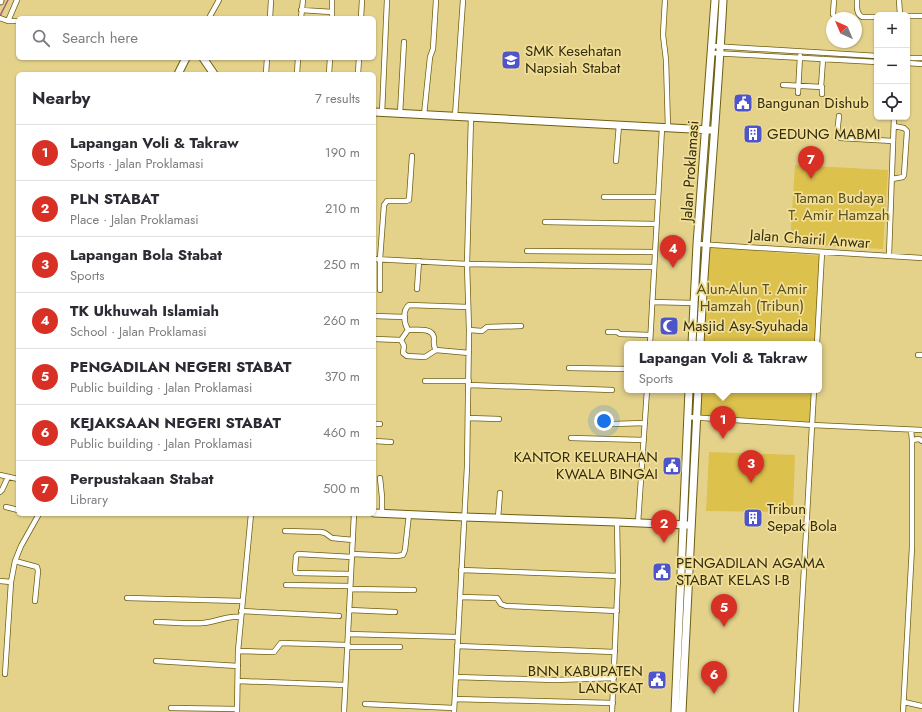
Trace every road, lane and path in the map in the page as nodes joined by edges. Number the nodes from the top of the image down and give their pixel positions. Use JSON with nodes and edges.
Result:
{"nodes":[{"id":1,"x":18,"y":0,"type":"edge"},
{"id":2,"x":219,"y":0,"type":"edge"},
{"id":3,"x":271,"y":0,"type":"edge"},
{"id":4,"x":303,"y":0,"type":"edge"},
{"id":5,"x":332,"y":0,"type":"edge"},
{"id":6,"x":362,"y":0,"type":"edge"},
{"id":7,"x":388,"y":0,"type":"edge"},
{"id":8,"x":436,"y":0,"type":"edge"},
{"id":9,"x":462,"y":0,"type":"edge"},
{"id":10,"x":665,"y":0,"type":"edge"},
{"id":11,"x":715,"y":0,"type":"edge"},
{"id":12,"x":723,"y":0,"type":"edge"},
{"id":13,"x":834,"y":0,"type":"edge"},
{"id":14,"x":857,"y":0,"type":"edge"},
{"id":15,"x":899,"y":0,"type":"edge"},
{"id":16,"x":301,"y":10,"type":"junction"},
{"id":17,"x":332,"y":12,"type":"junction"},
{"id":18,"x":833,"y":12,"type":"edge"},
{"id":19,"x":900,"y":12,"type":"edge"},
{"id":20,"x":210,"y":16,"type":"edge"},
{"id":21,"x":270,"y":16,"type":"edge"},
{"id":22,"x":301,"y":16,"type":"edge"},
{"id":23,"x":332,"y":16,"type":"edge"},
{"id":24,"x":361,"y":16,"type":"edge"},
{"id":25,"x":910,"y":16,"type":"edge"},
{"id":26,"x":922,"y":16,"type":"edge"},
{"id":27,"x":874,"y":17,"type":"edge"},
{"id":28,"x":0,"y":18,"type":"edge"},
{"id":29,"x":7,"y":21,"type":"junction"},
{"id":30,"x":16,"y":21,"type":"edge"},
{"id":31,"x":404,"y":42,"type":"dead end"},
{"id":32,"x":712,"y":50,"type":"junction"},
{"id":33,"x":720,"y":50,"type":"junction"},
{"id":34,"x":800,"y":55,"type":"junction"},
{"id":35,"x":874,"y":56,"type":"edge"},
{"id":36,"x":910,"y":58,"type":"edge"},
{"id":37,"x":922,"y":58,"type":"edge"},
{"id":38,"x":823,"y":59,"type":"junction"},
{"id":39,"x":185,"y":60,"type":"edge"},
{"id":40,"x":204,"y":60,"type":"edge"},
{"id":41,"x":267,"y":60,"type":"edge"},
{"id":42,"x":298,"y":60,"type":"edge"},
{"id":43,"x":330,"y":60,"type":"edge"},
{"id":44,"x":359,"y":60,"type":"edge"},
{"id":45,"x":874,"y":62,"type":"edge"},
{"id":46,"x":910,"y":63,"type":"edge"},
{"id":47,"x":922,"y":64,"type":"edge"},
{"id":48,"x":179,"y":72,"type":"edge"},
{"id":49,"x":213,"y":72,"type":"edge"},
{"id":50,"x":266,"y":72,"type":"edge"},
{"id":51,"x":297,"y":72,"type":"edge"},
{"id":52,"x":329,"y":72,"type":"edge"},
{"id":53,"x":358,"y":72,"type":"edge"},
{"id":54,"x":783,"y":85,"type":"dead end"},
{"id":55,"x":798,"y":86,"type":"junction"},
{"id":56,"x":821,"y":87,"type":"junction"},
{"id":57,"x":798,"y":93,"type":"dead end"},
{"id":58,"x":822,"y":94,"type":"dead end"},
{"id":59,"x":376,"y":112,"type":"edge"},
{"id":60,"x":382,"y":113,"type":"junction"},
{"id":61,"x":400,"y":114,"type":"junction"},
{"id":62,"x":424,"y":115,"type":"junction"},
{"id":63,"x":839,"y":116,"type":"dead end"},
{"id":64,"x":455,"y":117,"type":"junction"},
{"id":65,"x":471,"y":117,"type":"junction"},
{"id":66,"x":894,"y":120,"type":"edge"},
{"id":67,"x":619,"y":125,"type":"junction"},
{"id":68,"x":894,"y":126,"type":"junction"},
{"id":69,"x":665,"y":128,"type":"junction"},
{"id":70,"x":706,"y":130,"type":"junction"},
{"id":71,"x":714,"y":130,"type":"junction"},
{"id":72,"x":893,"y":141,"type":"junction"},
{"id":73,"x":412,"y":156,"type":"dead end"},
{"id":74,"x":616,"y":161,"type":"dead end"},
{"id":75,"x":892,"y":179,"type":"junction"},
{"id":76,"x":604,"y":197,"type":"dead end"},
{"id":77,"x":658,"y":197,"type":"junction"},
{"id":78,"x":545,"y":222,"type":"dead end"},
{"id":79,"x":656,"y":224,"type":"junction"},
{"id":80,"x":697,"y":244,"type":"junction"},
{"id":81,"x":705,"y":244,"type":"junction"},
{"id":82,"x":528,"y":251,"type":"dead end"},
{"id":83,"x":655,"y":252,"type":"junction"},
{"id":84,"x":822,"y":252,"type":"junction"},
{"id":85,"x":889,"y":255,"type":"junction"},
{"id":86,"x":922,"y":258,"type":"edge"},
{"id":87,"x":376,"y":259,"type":"edge"},
{"id":88,"x":380,"y":259,"type":"junction"},
{"id":89,"x":419,"y":262,"type":"junction"},
{"id":90,"x":467,"y":264,"type":"junction"},
{"id":91,"x":654,"y":267,"type":"junction"},
{"id":92,"x":417,"y":289,"type":"dead end"},
{"id":93,"x":380,"y":290,"type":"dead end"},
{"id":94,"x":652,"y":302,"type":"junction"},
{"id":95,"x":694,"y":303,"type":"junction"},
{"id":96,"x":468,"y":307,"type":"junction"},
{"id":97,"x":376,"y":316,"type":"edge"},
{"id":98,"x":405,"y":317,"type":"junction"},
{"id":99,"x":521,"y":326,"type":"dead end"},
{"id":100,"x":408,"y":330,"type":"junction"},
{"id":101,"x":469,"y":330,"type":"junction"},
{"id":102,"x":608,"y":332,"type":"dead end"},
{"id":103,"x":650,"y":335,"type":"junction"},
{"id":104,"x":376,"y":340,"type":"edge"},
{"id":105,"x":401,"y":340,"type":"junction"},
{"id":106,"x":650,"y":341,"type":"edge"},
{"id":107,"x":692,"y":341,"type":"edge"},
{"id":108,"x":700,"y":341,"type":"edge"},
{"id":109,"x":817,"y":341,"type":"edge"},
{"id":110,"x":436,"y":350,"type":"junction"},
{"id":111,"x":469,"y":352,"type":"junction"},
{"id":112,"x":569,"y":368,"type":"dead end"},
{"id":113,"x":624,"y":369,"type":"edge"},
{"id":114,"x":425,"y":380,"type":"dead end"},
{"id":115,"x":469,"y":383,"type":"junction"},
{"id":116,"x":612,"y":390,"type":"dead end"},
{"id":117,"x":647,"y":393,"type":"edge"},
{"id":118,"x":689,"y":393,"type":"edge"},
{"id":119,"x":698,"y":393,"type":"edge"},
{"id":120,"x":814,"y":393,"type":"edge"},
{"id":121,"x":688,"y":417,"type":"junction"},
{"id":122,"x":696,"y":417,"type":"junction"},
{"id":123,"x":468,"y":418,"type":"junction"},
{"id":124,"x":499,"y":419,"type":"dead end"},
{"id":125,"x":645,"y":423,"type":"junction"},
{"id":126,"x":376,"y":424,"type":"edge"},
{"id":127,"x":380,"y":424,"type":"dead end"},
{"id":128,"x":613,"y":424,"type":"dead end"},
{"id":129,"x":812,"y":425,"type":"junction"},
{"id":130,"x":911,"y":430,"type":"junction"},
{"id":131,"x":922,"y":430,"type":"edge"},
{"id":132,"x":571,"y":438,"type":"dead end"},
{"id":133,"x":644,"y":440,"type":"junction"},
{"id":134,"x":912,"y":440,"type":"junction"},
{"id":135,"x":376,"y":441,"type":"edge"},
{"id":136,"x":922,"y":441,"type":"edge"},
{"id":137,"x":392,"y":442,"type":"dead end"},
{"id":138,"x":0,"y":475,"type":"edge"},
{"id":139,"x":8,"y":477,"type":"junction"},
{"id":140,"x":380,"y":478,"type":"dead end"},
{"id":141,"x":16,"y":479,"type":"edge"},
{"id":142,"x":0,"y":492,"type":"edge"},
{"id":143,"x":500,"y":494,"type":"dead end"},
{"id":144,"x":6,"y":507,"type":"dead end"},
{"id":145,"x":16,"y":510,"type":"edge"},
{"id":146,"x":376,"y":513,"type":"edge"},
{"id":147,"x":382,"y":513,"type":"junction"},
{"id":148,"x":410,"y":514,"type":"junction"},
{"id":149,"x":38,"y":516,"type":"edge"},
{"id":150,"x":251,"y":516,"type":"edge"},
{"id":151,"x":354,"y":516,"type":"edge"},
{"id":152,"x":464,"y":517,"type":"junction"},
{"id":153,"x":498,"y":518,"type":"junction"},
{"id":154,"x":617,"y":522,"type":"junction"},
{"id":155,"x":638,"y":523,"type":"junction"},
{"id":156,"x":683,"y":525,"type":"junction"},
{"id":157,"x":692,"y":525,"type":"junction"},
{"id":158,"x":286,"y":531,"type":"dead end"},
{"id":159,"x":353,"y":540,"type":"junction"},
{"id":160,"x":352,"y":556,"type":"junction"},
{"id":161,"x":16,"y":561,"type":"junction"},
{"id":162,"x":461,"y":570,"type":"junction"},
{"id":163,"x":351,"y":574,"type":"junction"},
{"id":164,"x":618,"y":576,"type":"junction"},
{"id":165,"x":0,"y":581,"type":"edge"},
{"id":166,"x":11,"y":582,"type":"junction"},
{"id":167,"x":286,"y":585,"type":"dead end"},
{"id":168,"x":352,"y":588,"type":"junction"},
{"id":169,"x":414,"y":590,"type":"dead end"},
{"id":170,"x":460,"y":596,"type":"junction"},
{"id":171,"x":127,"y":598,"type":"dead end"},
{"id":172,"x":34,"y":601,"type":"dead end"},
{"id":173,"x":242,"y":601,"type":"junction"},
{"id":174,"x":352,"y":610,"type":"junction"},
{"id":175,"x":617,"y":611,"type":"junction"},
{"id":176,"x":394,"y":612,"type":"dead end"},
{"id":177,"x":241,"y":614,"type":"junction"},
{"id":178,"x":339,"y":616,"type":"dead end"},
{"id":179,"x":156,"y":622,"type":"dead end"},
{"id":180,"x":351,"y":634,"type":"junction"},
{"id":181,"x":457,"y":637,"type":"junction"},
{"id":182,"x":350,"y":646,"type":"junction"},
{"id":183,"x":457,"y":646,"type":"junction"},
{"id":184,"x":400,"y":647,"type":"dead end"},
{"id":185,"x":238,"y":651,"type":"junction"},
{"id":186,"x":615,"y":652,"type":"junction"},
{"id":187,"x":156,"y":661,"type":"dead end"},
{"id":188,"x":238,"y":666,"type":"junction"},
{"id":189,"x":5,"y":674,"type":"dead end"},
{"id":190,"x":456,"y":677,"type":"junction"},
{"id":191,"x":614,"y":678,"type":"junction"},
{"id":192,"x":680,"y":679,"type":"junction"},
{"id":193,"x":238,"y":680,"type":"junction"},
{"id":194,"x":345,"y":685,"type":"junction"},
{"id":195,"x":455,"y":699,"type":"junction"},
{"id":196,"x":904,"y":702,"type":"junction"},
{"id":197,"x":612,"y":703,"type":"junction"},
{"id":198,"x":365,"y":704,"type":"dead end"},
{"id":199,"x":922,"y":706,"type":"edge"},
{"id":200,"x":171,"y":708,"type":"dead end"},
{"id":201,"x":454,"y":710,"type":"edge"},
{"id":202,"x":237,"y":711,"type":"edge"},
{"id":203,"x":344,"y":712,"type":"edge"},
{"id":204,"x":612,"y":712,"type":"edge"},
{"id":205,"x":675,"y":712,"type":"edge"},
{"id":206,"x":682,"y":712,"type":"edge"},
{"id":207,"x":796,"y":712,"type":"edge"},
{"id":208,"x":903,"y":712,"type":"edge"}],
"edges":[{"from":1,"to":29,"type":"street"},
{"from":2,"to":20,"type":"street"},
{"from":3,"to":21,"type":"street"},
{"from":4,"to":16,"type":"street"},
{"from":5,"to":17,"type":"street"},
{"from":6,"to":24,"type":"street"},
{"from":7,"to":60,"type":"street"},
{"from":8,"to":62,"type":"street"},
{"from":9,"to":64,"type":"street"},
{"from":10,"to":69,"type":"street"},
{"from":11,"to":32,"type":"street","name":"Jalan Proklamasi"},
{"from":12,"to":33,"type":"street","name":"Jalan Proklamasi"},
{"from":13,"to":18,"type":"street"},
{"from":14,"to":27,"type":"street"},
{"from":15,"to":19,"type":"street"},
{"from":16,"to":17,"type":"street"},
{"from":16,"to":22,"type":"street"},
{"from":17,"to":23,"type":"street"},
{"from":25,"to":26,"type":"street"},
{"from":28,"to":29,"type":"street"},
{"from":29,"to":30,"type":"street"},
{"from":31,"to":61,"type":"street"},
{"from":32,"to":33,"type":"street"},
{"from":32,"to":70,"type":"street","name":"Jalan Proklamasi"},
{"from":33,"to":34,"type":"street"},
{"from":33,"to":71,"type":"street","name":"Jalan Proklamasi"},
{"from":34,"to":35,"type":"street"},
{"from":34,"to":38,"type":"street"},
{"from":34,"to":55,"type":"street"},
{"from":36,"to":37,"type":"street"},
{"from":38,"to":45,"type":"street"},
{"from":38,"to":56,"type":"street"},
{"from":39,"to":48,"type":"street"},
{"from":40,"to":49,"type":"street"},
{"from":41,"to":50,"type":"street"},
{"from":42,"to":51,"type":"street"},
{"from":43,"to":52,"type":"street"},
{"from":44,"to":53,"type":"street"},
{"from":46,"to":47,"type":"street"},
{"from":54,"to":55,"type":"street"},
{"from":55,"to":56,"type":"street"},
{"from":55,"to":57,"type":"street"},
{"from":56,"to":58,"type":"street"},
{"from":59,"to":60,"type":"street"},
{"from":60,"to":61,"type":"street"},
{"from":61,"to":62,"type":"street"},
{"from":62,"to":64,"type":"street"},
{"from":63,"to":72,"type":"street"},
{"from":64,"to":65,"type":"street"},
{"from":65,"to":67,"type":"street"},
{"from":65,"to":90,"type":"street"},
{"from":66,"to":68,"type":"street"},
{"from":67,"to":69,"type":"street"},
{"from":67,"to":74,"type":"street"},
{"from":68,"to":72,"type":"street"},
{"from":68,"to":75,"type":"street"},
{"from":69,"to":70,"type":"street"},
{"from":69,"to":77,"type":"street"},
{"from":70,"to":71,"type":"street"},
{"from":70,"to":80,"type":"street","name":"Jalan Proklamasi"},
{"from":71,"to":81,"type":"street","name":"Jalan Proklamasi"},
{"from":72,"to":75,"type":"street"},
{"from":73,"to":88,"type":"street"},
{"from":75,"to":85,"type":"street"},
{"from":76,"to":77,"type":"street"},
{"from":77,"to":79,"type":"street"},
{"from":78,"to":79,"type":"street"},
{"from":79,"to":83,"type":"street"},
{"from":80,"to":81,"type":"street","name":"Jalan Chairil Anwar"},
{"from":80,"to":95,"type":"street","name":"Jalan Proklamasi"},
{"from":81,"to":84,"type":"street","name":"Jalan Chairil Anwar"},
{"from":81,"to":108,"type":"street","name":"Jalan Proklamasi"},
{"from":82,"to":83,"type":"street"},
{"from":83,"to":91,"type":"street"},
{"from":84,"to":85,"type":"street","name":"Jalan Chairil Anwar"},
{"from":84,"to":109,"type":"street"},
{"from":85,"to":86,"type":"street","name":"Jalan Chairil Anwar"},
{"from":87,"to":88,"type":"street"},
{"from":88,"to":89,"type":"street"},
{"from":88,"to":93,"type":"street"},
{"from":89,"to":90,"type":"street"},
{"from":89,"to":92,"type":"street"},
{"from":90,"to":91,"type":"street"},
{"from":90,"to":96,"type":"street"},
{"from":91,"to":94,"type":"street"},
{"from":94,"to":95,"type":"street"},
{"from":94,"to":103,"type":"street"},
{"from":95,"to":107,"type":"street","name":"Jalan Proklamasi"},
{"from":96,"to":98,"type":"street"},
{"from":96,"to":101,"type":"street"},
{"from":97,"to":98,"type":"street"},
{"from":98,"to":100,"type":"street"},
{"from":99,"to":101,"type":"street"},
{"from":100,"to":105,"type":"street"},
{"from":100,"to":110,"type":"street"},
{"from":101,"to":111,"type":"street"},
{"from":102,"to":103,"type":"street"},
{"from":103,"to":106,"type":"street"},
{"from":104,"to":105,"type":"street"},
{"from":105,"to":110,"type":"street"},
{"from":110,"to":111,"type":"street"},
{"from":111,"to":115,"type":"street"},
{"from":112,"to":113,"type":"street"},
{"from":114,"to":115,"type":"street"},
{"from":115,"to":116,"type":"street"},
{"from":115,"to":123,"type":"street"},
{"from":117,"to":125,"type":"street"},
{"from":118,"to":121,"type":"street"},
{"from":119,"to":122,"type":"street"},
{"from":120,"to":129,"type":"street"},
{"from":121,"to":122,"type":"street"},
{"from":121,"to":156,"type":"street"},
{"from":122,"to":129,"type":"street"},
{"from":122,"to":157,"type":"street"},
{"from":123,"to":124,"type":"street"},
{"from":123,"to":152,"type":"street"},
{"from":125,"to":128,"type":"street"},
{"from":125,"to":133,"type":"street"},
{"from":126,"to":127,"type":"street"},
{"from":129,"to":130,"type":"street"},
{"from":129,"to":207,"type":"street"},
{"from":130,"to":131,"type":"street"},
{"from":130,"to":134,"type":"street"},
{"from":132,"to":133,"type":"street"},
{"from":133,"to":155,"type":"street"},
{"from":134,"to":136,"type":"street"},
{"from":134,"to":196,"type":"street"},
{"from":135,"to":137,"type":"street"},
{"from":138,"to":139,"type":"street"},
{"from":139,"to":141,"type":"street"},
{"from":139,"to":142,"type":"street"},
{"from":140,"to":147,"type":"street"},
{"from":143,"to":153,"type":"street"},
{"from":144,"to":145,"type":"street"},
{"from":146,"to":147,"type":"street"},
{"from":147,"to":148,"type":"street"},
{"from":148,"to":152,"type":"street"},
{"from":148,"to":160,"type":"street"},
{"from":149,"to":161,"type":"street"},
{"from":150,"to":173,"type":"street"},
{"from":151,"to":159,"type":"street"},
{"from":152,"to":153,"type":"street"},
{"from":152,"to":162,"type":"street"},
{"from":153,"to":154,"type":"street"},
{"from":154,"to":155,"type":"street"},
{"from":154,"to":164,"type":"street"},
{"from":155,"to":156,"type":"street"},
{"from":156,"to":157,"type":"street"},
{"from":156,"to":192,"type":"street"},
{"from":157,"to":192,"type":"street"},
{"from":158,"to":159,"type":"street"},
{"from":159,"to":160,"type":"street"},
{"from":160,"to":163,"type":"street"},
{"from":160,"to":163,"type":"street"},
{"from":161,"to":166,"type":"street"},
{"from":161,"to":172,"type":"street"},
{"from":162,"to":164,"type":"street"},
{"from":162,"to":170,"type":"street"},
{"from":163,"to":168,"type":"street"},
{"from":164,"to":175,"type":"street"},
{"from":165,"to":166,"type":"street"},
{"from":166,"to":189,"type":"street"},
{"from":167,"to":168,"type":"street"},
{"from":168,"to":169,"type":"street"},
{"from":168,"to":174,"type":"street"},
{"from":170,"to":175,"type":"street"},
{"from":170,"to":181,"type":"street"},
{"from":171,"to":173,"type":"street"},
{"from":173,"to":177,"type":"street"},
{"from":174,"to":176,"type":"street"},
{"from":174,"to":180,"type":"street"},
{"from":175,"to":186,"type":"street"},
{"from":177,"to":178,"type":"street"},
{"from":177,"to":179,"type":"street"},
{"from":177,"to":185,"type":"street"},
{"from":180,"to":181,"type":"street"},
{"from":180,"to":182,"type":"street"},
{"from":181,"to":183,"type":"street"},
{"from":182,"to":184,"type":"street"},
{"from":182,"to":185,"type":"street"},
{"from":182,"to":194,"type":"street"},
{"from":183,"to":186,"type":"street"},
{"from":183,"to":190,"type":"street"},
{"from":185,"to":188,"type":"street"},
{"from":186,"to":191,"type":"street"},
{"from":187,"to":188,"type":"street"},
{"from":188,"to":193,"type":"street"},
{"from":190,"to":191,"type":"street"},
{"from":190,"to":195,"type":"street"},
{"from":191,"to":197,"type":"street"},
{"from":192,"to":205,"type":"street"},
{"from":192,"to":206,"type":"street"},
{"from":193,"to":194,"type":"street"},
{"from":193,"to":202,"type":"street"},
{"from":194,"to":203,"type":"street"},
{"from":195,"to":197,"type":"street"},
{"from":195,"to":201,"type":"street"},
{"from":196,"to":199,"type":"street"},
{"from":196,"to":208,"type":"street"},
{"from":197,"to":204,"type":"street"},
{"from":198,"to":201,"type":"street"},
{"from":200,"to":202,"type":"street"}]}
